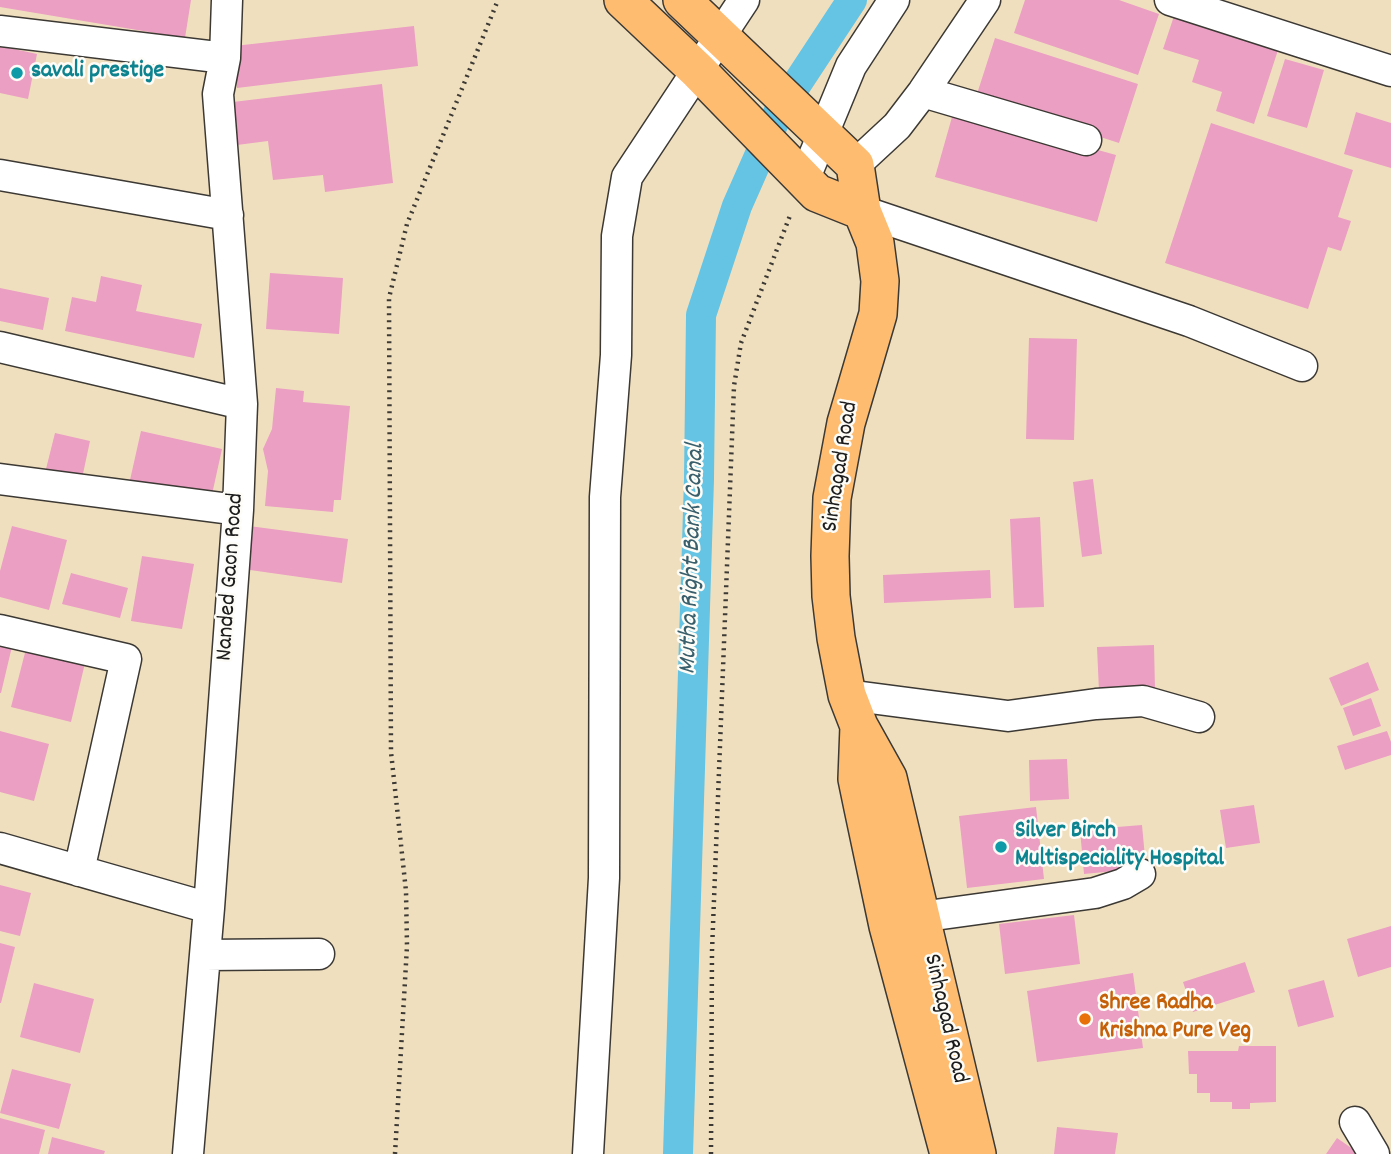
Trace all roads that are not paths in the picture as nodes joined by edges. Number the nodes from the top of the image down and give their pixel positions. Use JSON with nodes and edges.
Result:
{"nodes":[{"id":1,"x":227,"y":0,"type":"edge"},
{"id":2,"x":623,"y":0,"type":"edge"},
{"id":3,"x":744,"y":0,"type":"edge"},
{"id":4,"x":894,"y":0,"type":"edge"},
{"id":5,"x":985,"y":0,"type":"edge"},
{"id":6,"x":1170,"y":0,"type":"edge"},
{"id":7,"x":685,"y":1,"type":"edge"},
{"id":8,"x":0,"y":31,"type":"edge"},
{"id":9,"x":663,"y":36,"type":"junction"},
{"id":10,"x":719,"y":36,"type":"junction"},
{"id":11,"x":225,"y":58,"type":"junction"},
{"id":12,"x":698,"y":71,"type":"junction"},
{"id":13,"x":1391,"y":71,"type":"edge"},
{"id":14,"x":923,"y":92,"type":"junction"},
{"id":15,"x":823,"y":132,"type":"junction"},
{"id":16,"x":1086,"y":140,"type":"dead end"},
{"id":17,"x":855,"y":165,"type":"junction"},
{"id":18,"x":0,"y":175,"type":"edge"},
{"id":19,"x":804,"y":180,"type":"junction"},
{"id":20,"x":862,"y":211,"type":"junction"},
{"id":21,"x":228,"y":215,"type":"junction"},
{"id":22,"x":0,"y":347,"type":"edge"},
{"id":23,"x":1303,"y":366,"type":"dead end"},
{"id":24,"x":242,"y":404,"type":"junction"},
{"id":25,"x":0,"y":479,"type":"edge"},
{"id":26,"x":237,"y":510,"type":"junction"},
{"id":27,"x":0,"y":630,"type":"edge"},
{"id":28,"x":853,"y":710,"type":"junction"},
{"id":29,"x":1199,"y":717,"type":"dead end"},
{"id":30,"x":0,"y":848,"type":"edge"},
{"id":31,"x":79,"y":871,"type":"junction"},
{"id":32,"x":1140,"y":874,"type":"dead end"},
{"id":33,"x":209,"y":908,"type":"junction"},
{"id":34,"x":920,"y":917,"type":"junction"},
{"id":35,"x":319,"y":954,"type":"dead end"},
{"id":36,"x":205,"y":955,"type":"junction"},
{"id":37,"x":1355,"y":1122,"type":"dead end"},
{"id":38,"x":188,"y":1154,"type":"edge"},
{"id":39,"x":588,"y":1154,"type":"edge"},
{"id":40,"x":949,"y":1154,"type":"edge"},
{"id":41,"x":977,"y":1154,"type":"edge"},
{"id":42,"x":1374,"y":1154,"type":"edge"}],
"edges":[{"from":1,"to":11,"type":"street","name":"Nanded Gaon Road"},
{"from":2,"to":9,"type":"main road"},
{"from":3,"to":10,"type":"street"},
{"from":4,"to":15,"type":"street"},
{"from":5,"to":14,"type":"street"},
{"from":6,"to":13,"type":"street"},
{"from":7,"to":9,"type":"street"},
{"from":7,"to":10,"type":"main road"},
{"from":8,"to":11,"type":"street"},
{"from":9,"to":12,"type":"main road"},
{"from":10,"to":12,"type":"street"},
{"from":10,"to":15,"type":"main road"},
{"from":11,"to":21,"type":"street","name":"Nanded Gaon Road"},
{"from":12,"to":19,"type":"main road"},
{"from":12,"to":39,"type":"street"},
{"from":14,"to":16,"type":"street"},
{"from":14,"to":17,"type":"street"},
{"from":15,"to":17,"type":"main road"},
{"from":15,"to":19,"type":"street"},
{"from":17,"to":20,"type":"main road","name":"Sinhagad Road"},
{"from":18,"to":21,"type":"street"},
{"from":19,"to":20,"type":"main road"},
{"from":20,"to":23,"type":"street"},
{"from":20,"to":28,"type":"main road","name":"Sinhagad Road"},
{"from":21,"to":24,"type":"street","name":"Nanded Gaon Road"},
{"from":22,"to":24,"type":"street"},
{"from":24,"to":26,"type":"street","name":"Nanded Gaon Road"},
{"from":25,"to":26,"type":"street"},
{"from":26,"to":33,"type":"street","name":"Nanded Gaon Road"},
{"from":27,"to":31,"type":"street"},
{"from":28,"to":29,"type":"street"},
{"from":28,"to":34,"type":"main road","name":"Sinhagad Road"},
{"from":28,"to":40,"type":"main road","name":"Sinhagad Road"},
{"from":30,"to":31,"type":"street"},
{"from":31,"to":33,"type":"street"},
{"from":32,"to":34,"type":"street"},
{"from":33,"to":36,"type":"street","name":"Nanded Gaon Road"},
{"from":34,"to":41,"type":"main road","name":"Sinhagad Road"},
{"from":35,"to":36,"type":"street"},
{"from":36,"to":38,"type":"street","name":"Nanded Gaon Road"},
{"from":37,"to":42,"type":"street"}]}
